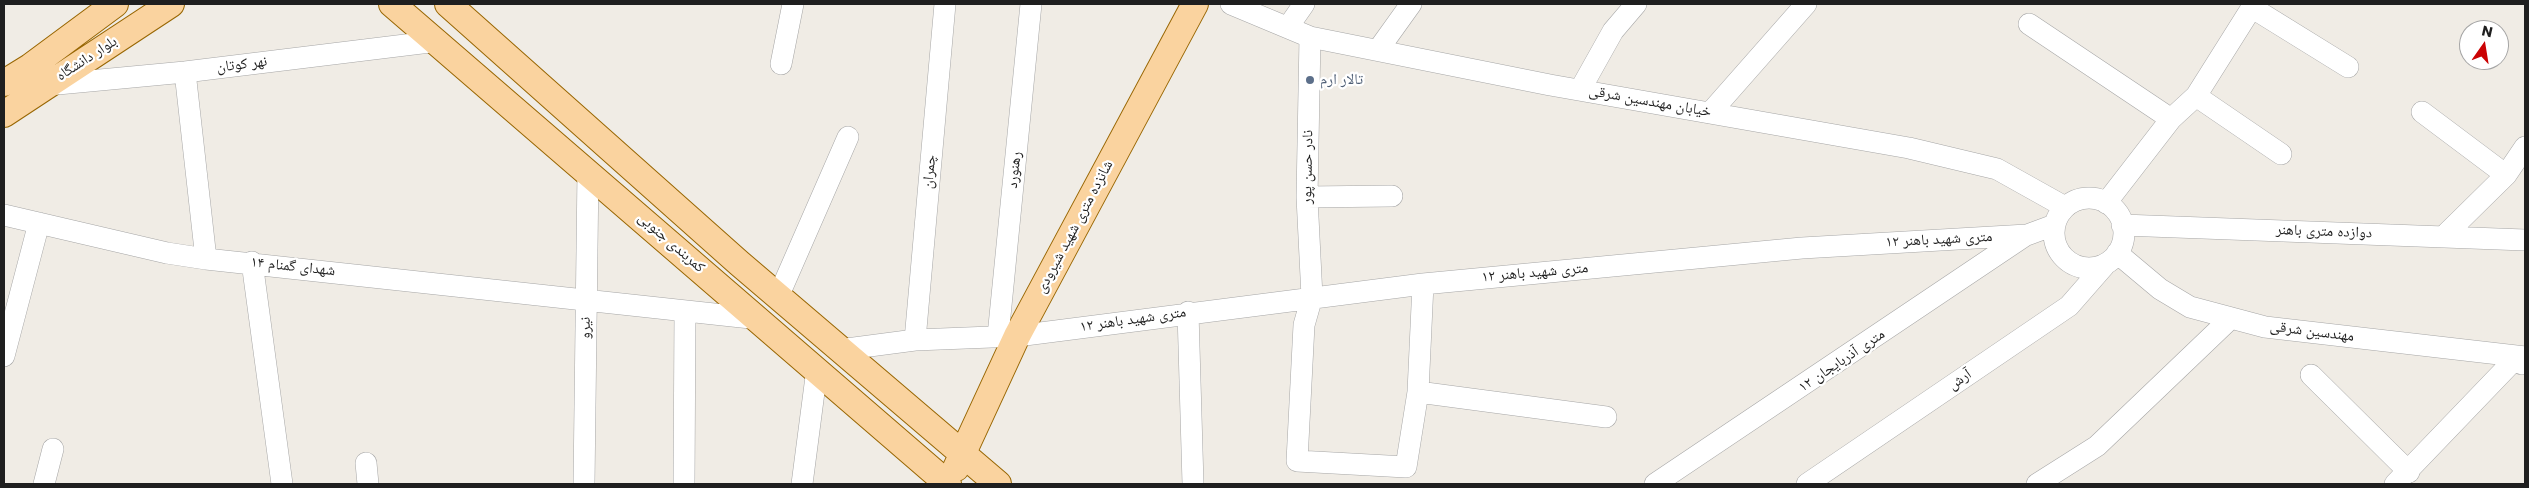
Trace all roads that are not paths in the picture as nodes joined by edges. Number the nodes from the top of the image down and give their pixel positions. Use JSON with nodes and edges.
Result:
{"nodes":[{"id":1,"x":115,"y":4,"type":"edge"},
{"id":2,"x":172,"y":4,"type":"edge"},
{"id":3,"x":392,"y":4,"type":"edge"},
{"id":4,"x":450,"y":4,"type":"edge"},
{"id":5,"x":793,"y":4,"type":"edge"},
{"id":6,"x":945,"y":4,"type":"edge"},
{"id":7,"x":1031,"y":4,"type":"edge"},
{"id":8,"x":1195,"y":4,"type":"edge"},
{"id":9,"x":1231,"y":4,"type":"edge"},
{"id":10,"x":1304,"y":4,"type":"edge"},
{"id":11,"x":1412,"y":4,"type":"edge"},
{"id":12,"x":1636,"y":4,"type":"edge"},
{"id":13,"x":1806,"y":4,"type":"edge"},
{"id":14,"x":2252,"y":5,"type":"edge"},
{"id":15,"x":2029,"y":24,"type":"dead end"},
{"id":16,"x":1288,"y":27,"type":"junction"},
{"id":17,"x":484,"y":34,"type":"junction"},
{"id":18,"x":1310,"y":37,"type":"junction"},
{"id":19,"x":438,"y":41,"type":"junction"},
{"id":20,"x":1378,"y":50,"type":"junction"},
{"id":21,"x":458,"y":59,"type":"junction"},
{"id":22,"x":781,"y":64,"type":"dead end"},
{"id":23,"x":4,"y":66,"type":"edge"},
{"id":24,"x":2348,"y":67,"type":"dead end"},
{"id":25,"x":185,"y":72,"type":"junction"},
{"id":26,"x":38,"y":76,"type":"junction"},
{"id":27,"x":4,"y":84,"type":"edge"},
{"id":28,"x":1580,"y":90,"type":"junction"},
{"id":29,"x":2196,"y":96,"type":"junction"},
{"id":30,"x":2422,"y":112,"type":"dead end"},
{"id":31,"x":1710,"y":113,"type":"junction"},
{"id":32,"x":4,"y":114,"type":"edge"},
{"id":33,"x":2171,"y":119,"type":"junction"},
{"id":34,"x":848,"y":137,"type":"dead end"},
{"id":35,"x":2525,"y":147,"type":"edge"},
{"id":36,"x":2281,"y":154,"type":"dead end"},
{"id":37,"x":588,"y":171,"type":"junction"},
{"id":38,"x":2506,"y":175,"type":"junction"},
{"id":39,"x":1392,"y":196,"type":"dead end"},
{"id":40,"x":1307,"y":197,"type":"junction"},
{"id":41,"x":2106,"y":203,"type":"junction"},
{"id":42,"x":2065,"y":207,"type":"junction"},
{"id":43,"x":4,"y":215,"type":"edge"},
{"id":44,"x":39,"y":223,"type":"junction"},
{"id":45,"x":2054,"y":225,"type":"junction"},
{"id":46,"x":2122,"y":225,"type":"junction"},
{"id":47,"x":2027,"y":235,"type":"junction"},
{"id":48,"x":2444,"y":236,"type":"junction"},
{"id":49,"x":2525,"y":240,"type":"edge"},
{"id":50,"x":206,"y":259,"type":"junction"},
{"id":51,"x":2110,"y":260,"type":"junction"},
{"id":52,"x":252,"y":262,"type":"junction"},
{"id":53,"x":1423,"y":284,"type":"junction"},
{"id":54,"x":778,"y":297,"type":"junction"},
{"id":55,"x":1312,"y":297,"type":"junction"},
{"id":56,"x":586,"y":300,"type":"junction"},
{"id":57,"x":685,"y":311,"type":"junction"},
{"id":58,"x":1188,"y":312,"type":"junction"},
{"id":59,"x":2231,"y":318,"type":"junction"},
{"id":60,"x":760,"y":319,"type":"junction"},
{"id":61,"x":1008,"y":336,"type":"junction"},
{"id":62,"x":915,"y":340,"type":"junction"},
{"id":63,"x":839,"y":350,"type":"junction"},
{"id":64,"x":4,"y":356,"type":"edge"},
{"id":65,"x":2522,"y":361,"type":"edge"},
{"id":66,"x":817,"y":369,"type":"junction"},
{"id":67,"x":2311,"y":375,"type":"dead end"},
{"id":68,"x":1418,"y":392,"type":"junction"},
{"id":69,"x":1606,"y":417,"type":"dead end"},
{"id":70,"x":53,"y":449,"type":"dead end"},
{"id":71,"x":964,"y":455,"type":"junction"},
{"id":72,"x":366,"y":463,"type":"dead end"},
{"id":73,"x":2402,"y":478,"type":"edge"},
{"id":74,"x":44,"y":484,"type":"edge"},
{"id":75,"x":282,"y":484,"type":"edge"},
{"id":76,"x":368,"y":484,"type":"edge"},
{"id":77,"x":584,"y":484,"type":"edge"},
{"id":78,"x":684,"y":484,"type":"edge"},
{"id":79,"x":802,"y":484,"type":"edge"},
{"id":80,"x":948,"y":484,"type":"edge"},
{"id":81,"x":998,"y":484,"type":"edge"},
{"id":82,"x":1193,"y":484,"type":"edge"},
{"id":83,"x":1655,"y":484,"type":"edge"},
{"id":84,"x":1807,"y":484,"type":"edge"},
{"id":85,"x":2037,"y":484,"type":"edge"}],
"edges":[{"from":1,"to":26,"type":"main road","name":"بلوار دانشگاه"},
{"from":2,"to":26,"type":"main road","name":"بلوار دانشگاه"},
{"from":3,"to":19,"type":"main road","name":"کمربندی جنوبی"},
{"from":4,"to":17,"type":"main road","name":"کمربندی جنوبی"},
{"from":5,"to":22,"type":"street"},
{"from":6,"to":62,"type":"street","name":"چمران"},
{"from":7,"to":61,"type":"street","name":"رهنورد"},
{"from":8,"to":61,"type":"main road","name":"شانزده متری شهید شیرودی"},
{"from":9,"to":16,"type":"street","name":"خیابان مهندسین شرقی"},
{"from":10,"to":16,"type":"street"},
{"from":11,"to":20,"type":"street"},
{"from":12,"to":28,"type":"street"},
{"from":13,"to":31,"type":"street"},
{"from":14,"to":24,"type":"street"},
{"from":14,"to":29,"type":"street"},
{"from":15,"to":33,"type":"street"},
{"from":16,"to":18,"type":"street","name":"خیابان مهندسین شرقی"},
{"from":17,"to":21,"type":"main road"},
{"from":17,"to":54,"type":"main road","name":"کمربندی جنوبی"},
{"from":18,"to":20,"type":"street","name":"خیابان مهندسین شرقی"},
{"from":18,"to":40,"type":"street","name":"نادر حسن پور"},
{"from":19,"to":21,"type":"main road","name":"کمربندی جنوبی"},
{"from":19,"to":25,"type":"street","name":"نهر کوتان"},
{"from":20,"to":28,"type":"street","name":"خیابان مهندسین شرقی"},
{"from":21,"to":37,"type":"main road","name":"کمربندی جنوبی"},
{"from":23,"to":26,"type":"street","name":"نهر کوتان"},
{"from":25,"to":26,"type":"street","name":"نهر کوتان"},
{"from":25,"to":50,"type":"street"},
{"from":26,"to":27,"type":"main road","name":"بلوار دانشگاه"},
{"from":26,"to":32,"type":"main road","name":"بلوار دانشگاه"},
{"from":28,"to":31,"type":"street","name":"خیابان مهندسین شرقی"},
{"from":29,"to":33,"type":"street"},
{"from":29,"to":36,"type":"street"},
{"from":30,"to":38,"type":"street"},
{"from":31,"to":42,"type":"street","name":"خیابان مهندسین شرقی"},
{"from":33,"to":41,"type":"street"},
{"from":34,"to":54,"type":"street"},
{"from":35,"to":38,"type":"street"},
{"from":37,"to":56,"type":"street","name":"نیرو"},
{"from":37,"to":60,"type":"main road","name":"کمربندی جنوبی"},
{"from":38,"to":48,"type":"street"},
{"from":39,"to":40,"type":"street"},
{"from":40,"to":55,"type":"street","name":"نادر حسن پور"},
{"from":41,"to":42,"type":"street"},
{"from":41,"to":46,"type":"street"},
{"from":42,"to":45,"type":"street"},
{"from":43,"to":44,"type":"street","name":"۱۴ شهدای گمنام"},
{"from":44,"to":50,"type":"street","name":"۱۴ شهدای گمنام"},
{"from":44,"to":64,"type":"street"},
{"from":45,"to":47,"type":"street","name":"۱۲ متری شهید باهنر"},
{"from":45,"to":51,"type":"street"},
{"from":46,"to":48,"type":"street","name":"دوازده متری باهنر"},
{"from":46,"to":51,"type":"street"},
{"from":47,"to":53,"type":"street","name":"۱۲ متری شهید باهنر"},
{"from":47,"to":83,"type":"street","name":"۱۲ متری آذربایجان"},
{"from":48,"to":49,"type":"street","name":"دوازده متری باهنر"},
{"from":50,"to":52,"type":"street","name":"۱۴ شهدای گمنام"},
{"from":51,"to":59,"type":"street","name":"مهندسین شرقی"},
{"from":51,"to":84,"type":"street","name":"آرش"},
{"from":52,"to":56,"type":"street","name":"۱۴ شهدای گمنام"},
{"from":52,"to":75,"type":"street"},
{"from":53,"to":55,"type":"street","name":"۱۲ متری شهید باهنر"},
{"from":53,"to":68,"type":"street"},
{"from":54,"to":63,"type":"main road","name":"کمربندی جنوبی"},
{"from":55,"to":58,"type":"street","name":"۱۲ متری شهید باهنر"},
{"from":55,"to":68,"type":"street","name":"نادر حسن پور"},
{"from":56,"to":57,"type":"street","name":"۱۴ شهدای گمنام"},
{"from":56,"to":77,"type":"street","name":"نیرو"},
{"from":57,"to":60,"type":"street","name":"۱۴ شهدای گمنام"},
{"from":57,"to":78,"type":"street"},
{"from":58,"to":61,"type":"street","name":"۱۲ متری شهید باهنر"},
{"from":58,"to":82,"type":"street"},
{"from":59,"to":65,"type":"street","name":"مهندسین شرقی"},
{"from":59,"to":85,"type":"street"},
{"from":60,"to":66,"type":"main road","name":"کمربندی جنوبی"},
{"from":61,"to":62,"type":"street","name":"۱۲ متری شهید باهنر"},
{"from":61,"to":71,"type":"main road","name":"شانزده متری شهید شیرودی"},
{"from":62,"to":63,"type":"street","name":"۱۲ متری شهید باهنر"},
{"from":63,"to":71,"type":"main road","name":"کمربندی جنوبی"},
{"from":65,"to":73,"type":"street"},
{"from":66,"to":79,"type":"street"},
{"from":66,"to":80,"type":"main road","name":"کمربندی جنوبی"},
{"from":67,"to":73,"type":"street"},
{"from":68,"to":69,"type":"street"},
{"from":70,"to":74,"type":"street"},
{"from":71,"to":80,"type":"main road","name":"شانزده متری شهید شیرودی"},
{"from":71,"to":81,"type":"main road","name":"کمربندی جنوبی"},
{"from":72,"to":76,"type":"street"}]}
